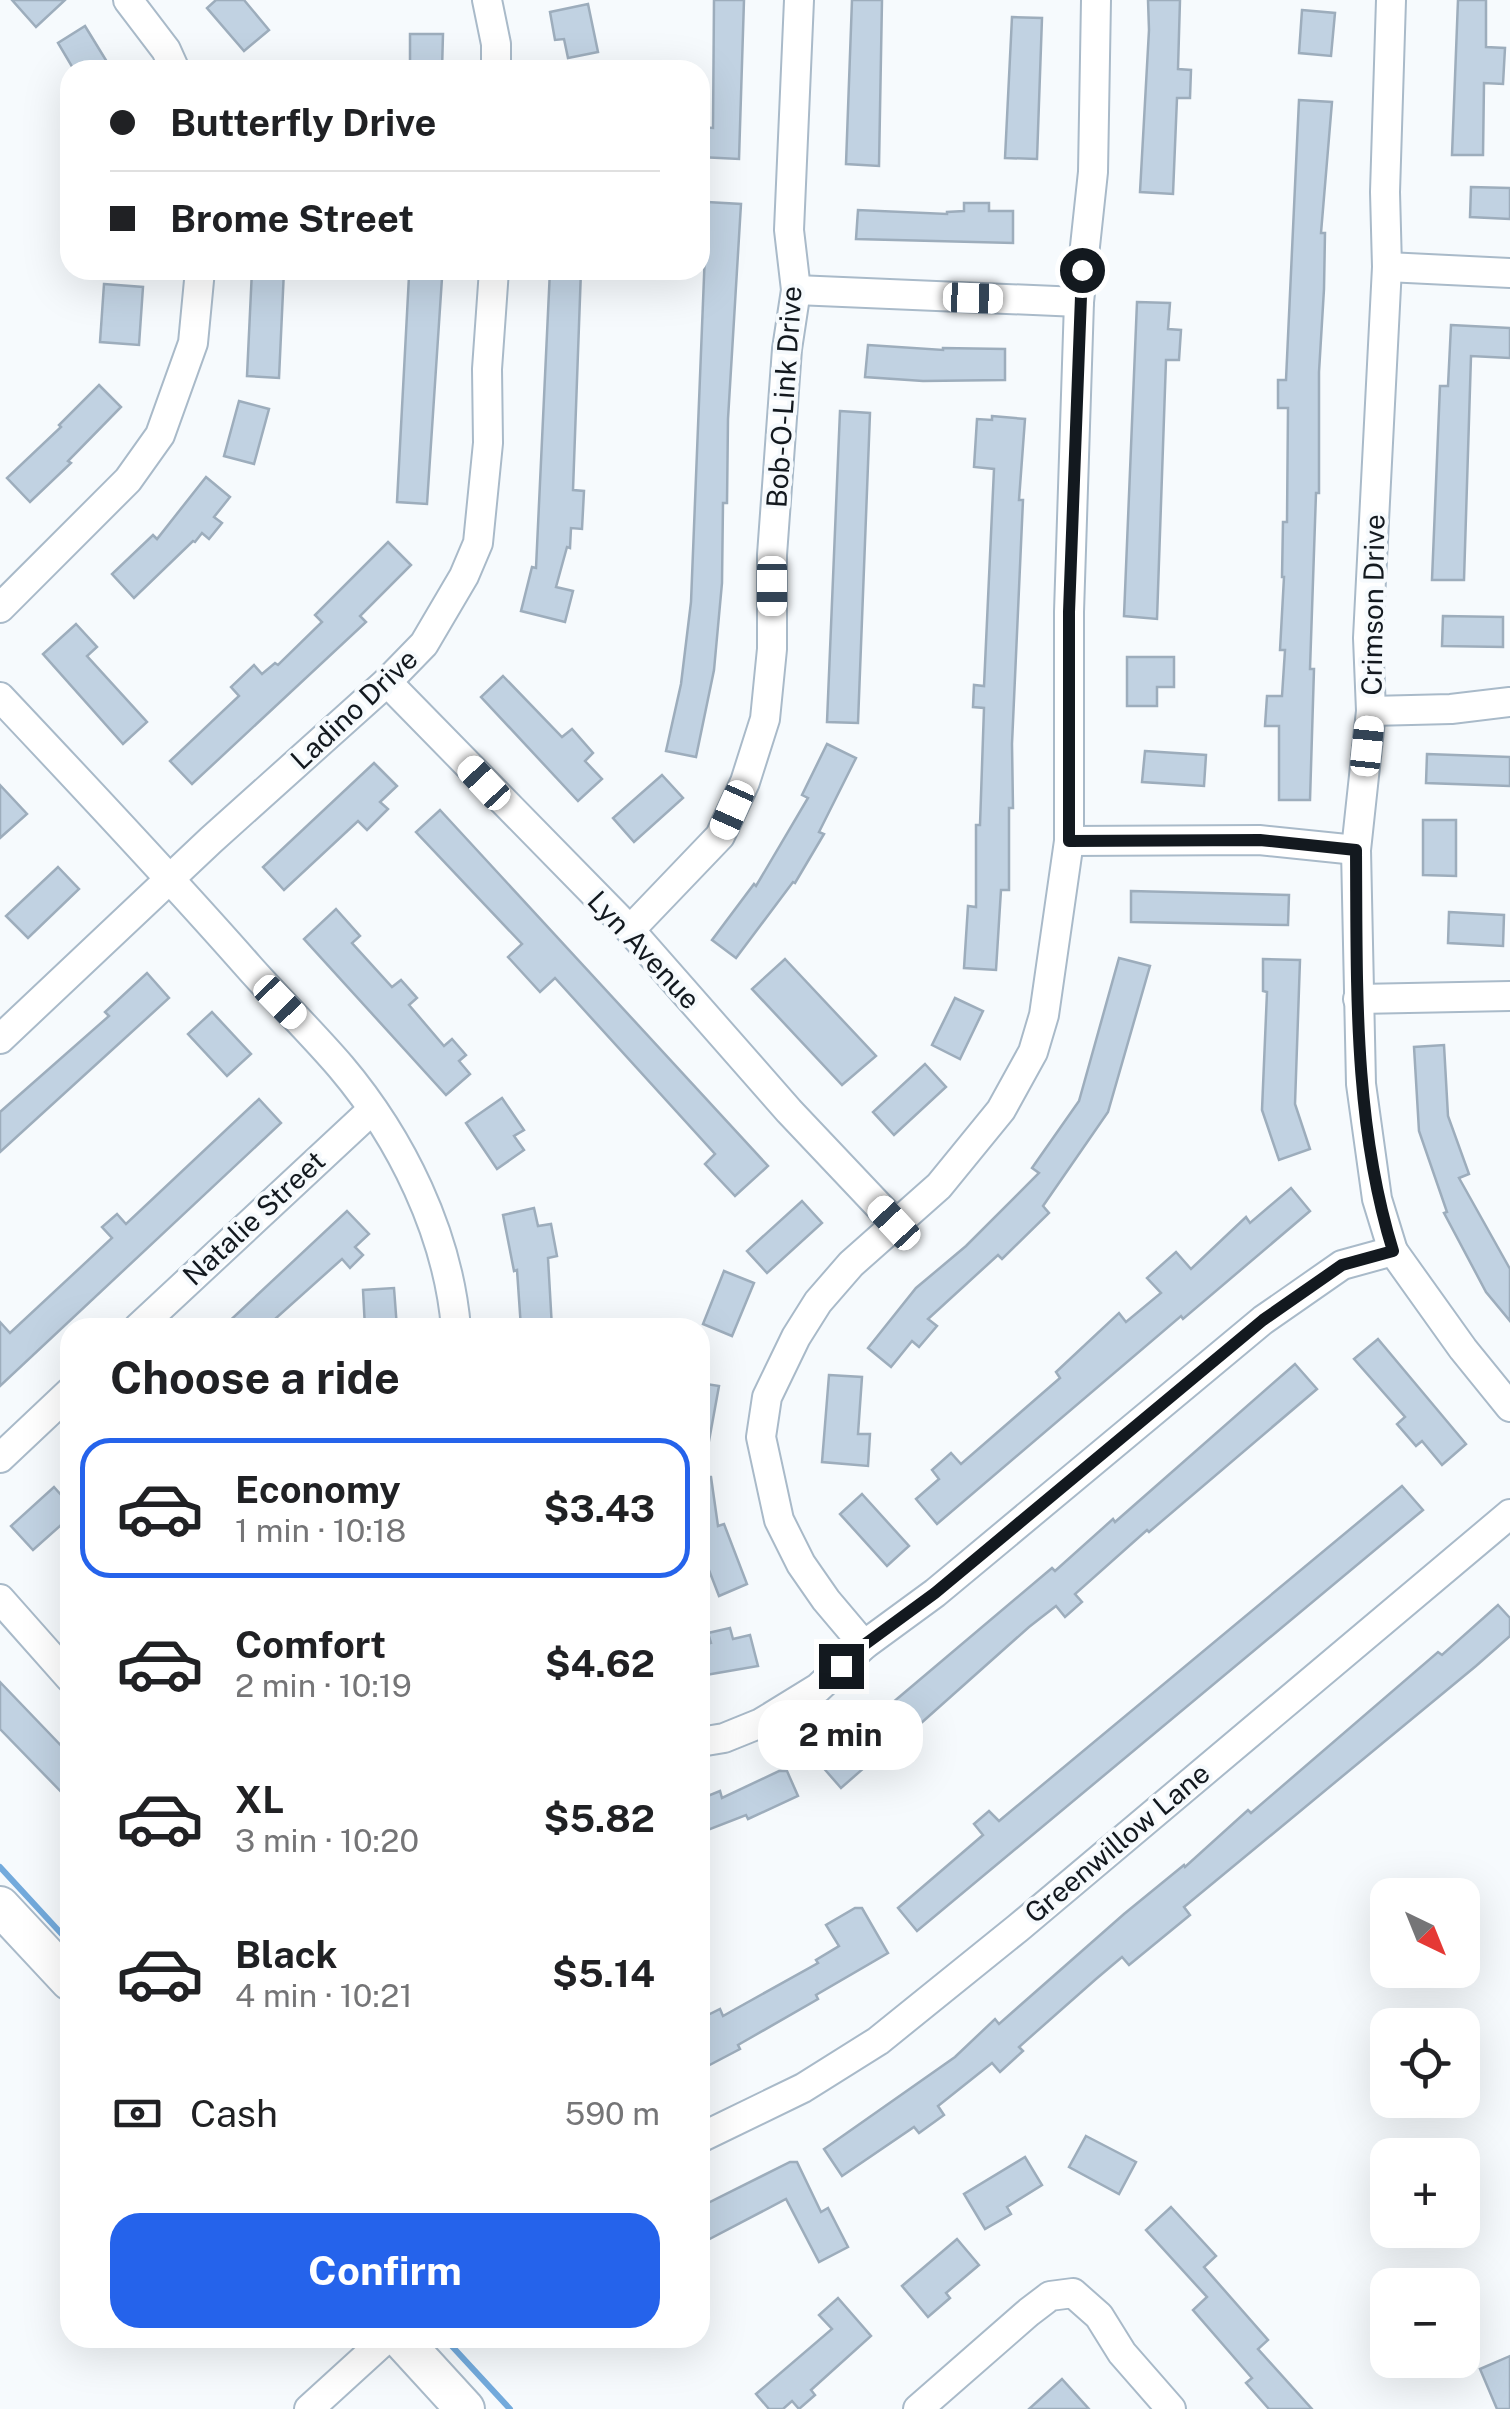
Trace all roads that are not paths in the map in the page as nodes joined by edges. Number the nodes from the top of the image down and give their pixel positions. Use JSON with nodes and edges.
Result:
{"nodes":[{"id":1,"x":128,"y":0,"type":"edge"},
{"id":2,"x":487,"y":0,"type":"edge"},
{"id":3,"x":798,"y":0,"type":"edge"},
{"id":4,"x":1096,"y":0,"type":"edge"},
{"id":5,"x":1392,"y":0,"type":"edge"},
{"id":6,"x":170,"y":60,"type":"edge"},
{"id":7,"x":496,"y":60,"type":"edge"},
{"id":8,"x":1387,"y":266,"type":"junction"},
{"id":9,"x":1510,"y":273,"type":"edge"},
{"id":10,"x":199,"y":280,"type":"edge"},
{"id":11,"x":493,"y":280,"type":"edge"},
{"id":12,"x":796,"y":290,"type":"junction"},
{"id":13,"x":1079,"y":302,"type":"junction"},
{"id":14,"x":0,"y":608,"type":"edge"},
{"id":15,"x":387,"y":682,"type":"junction"},
{"id":16,"x":0,"y":697,"type":"edge"},
{"id":17,"x":1510,"y":702,"type":"edge"},
{"id":18,"x":1371,"y":711,"type":"junction"},
{"id":19,"x":1069,"y":841,"type":"junction"},
{"id":20,"x":1356,"y":850,"type":"junction"},
{"id":21,"x":172,"y":880,"type":"junction"},
{"id":22,"x":630,"y":930,"type":"junction"},
{"id":23,"x":1510,"y":996,"type":"edge"},
{"id":24,"x":1358,"y":999,"type":"junction"},
{"id":25,"x":0,"y":1039,"type":"edge"},
{"id":26,"x":372,"y":1110,"type":"junction"},
{"id":27,"x":894,"y":1223,"type":"junction"},
{"id":28,"x":1393,"y":1251,"type":"junction"},
{"id":29,"x":149,"y":1318,"type":"edge"},
{"id":30,"x":455,"y":1318,"type":"edge"},
{"id":31,"x":60,"y":1401,"type":"edge"},
{"id":32,"x":1510,"y":1407,"type":"edge"},
{"id":33,"x":0,"y":1458,"type":"edge"},
{"id":34,"x":1510,"y":1514,"type":"edge"},
{"id":35,"x":0,"y":1599,"type":"edge"},
{"id":36,"x":864,"y":1645,"type":"junction"},
{"id":37,"x":60,"y":1667,"type":"edge"},
{"id":38,"x":710,"y":1740,"type":"edge"},
{"id":39,"x":0,"y":1906,"type":"edge"},
{"id":40,"x":60,"y":1971,"type":"edge"},
{"id":41,"x":710,"y":2133,"type":"edge"},
{"id":42,"x":376,"y":2348,"type":"edge"},
{"id":43,"x":409,"y":2348,"type":"edge"},
{"id":44,"x":309,"y":2409,"type":"edge"},
{"id":45,"x":466,"y":2409,"type":"edge"},
{"id":46,"x":918,"y":2409,"type":"edge"},
{"id":47,"x":1171,"y":2409,"type":"edge"}],
"edges":[{"from":1,"to":6,"type":"street"},
{"from":2,"to":7,"type":"street"},
{"from":3,"to":12,"type":"street","name":"Bob-O-Link Drive"},
{"from":4,"to":13,"type":"street"},
{"from":5,"to":8,"type":"street","name":"Crimson Drive"},
{"from":8,"to":9,"type":"street"},
{"from":8,"to":18,"type":"street","name":"Crimson Drive"},
{"from":10,"to":14,"type":"street"},
{"from":11,"to":15,"type":"street","name":"Ladino Drive"},
{"from":12,"to":13,"type":"street"},
{"from":12,"to":22,"type":"street","name":"Bob-O-Link Drive"},
{"from":13,"to":19,"type":"street"},
{"from":15,"to":21,"type":"street","name":"Ladino Drive"},
{"from":15,"to":22,"type":"street","name":"Lyn Avenue"},
{"from":16,"to":21,"type":"street"},
{"from":17,"to":18,"type":"street"},
{"from":18,"to":20,"type":"street","name":"Crimson Drive"},
{"from":19,"to":20,"type":"street"},
{"from":19,"to":27,"type":"street"},
{"from":20,"to":24,"type":"street","name":"Crimson Drive"},
{"from":21,"to":25,"type":"street","name":"Ladino Drive"},
{"from":21,"to":26,"type":"street"},
{"from":22,"to":27,"type":"street","name":"Lyn Avenue"},
{"from":23,"to":24,"type":"street"},
{"from":24,"to":28,"type":"street","name":"Crimson Drive"},
{"from":26,"to":29,"type":"street","name":"Natalie Street"},
{"from":26,"to":30,"type":"street"},
{"from":27,"to":36,"type":"street"},
{"from":28,"to":32,"type":"street","name":"Crimson Drive"},
{"from":28,"to":36,"type":"street"},
{"from":31,"to":33,"type":"street"},
{"from":34,"to":41,"type":"street","name":"Greenwillow Lane"},
{"from":35,"to":37,"type":"street"},
{"from":36,"to":38,"type":"street"},
{"from":39,"to":40,"type":"main road"},
{"from":42,"to":44,"type":"street"},
{"from":43,"to":45,"type":"main road"},
{"from":46,"to":47,"type":"street"}]}
